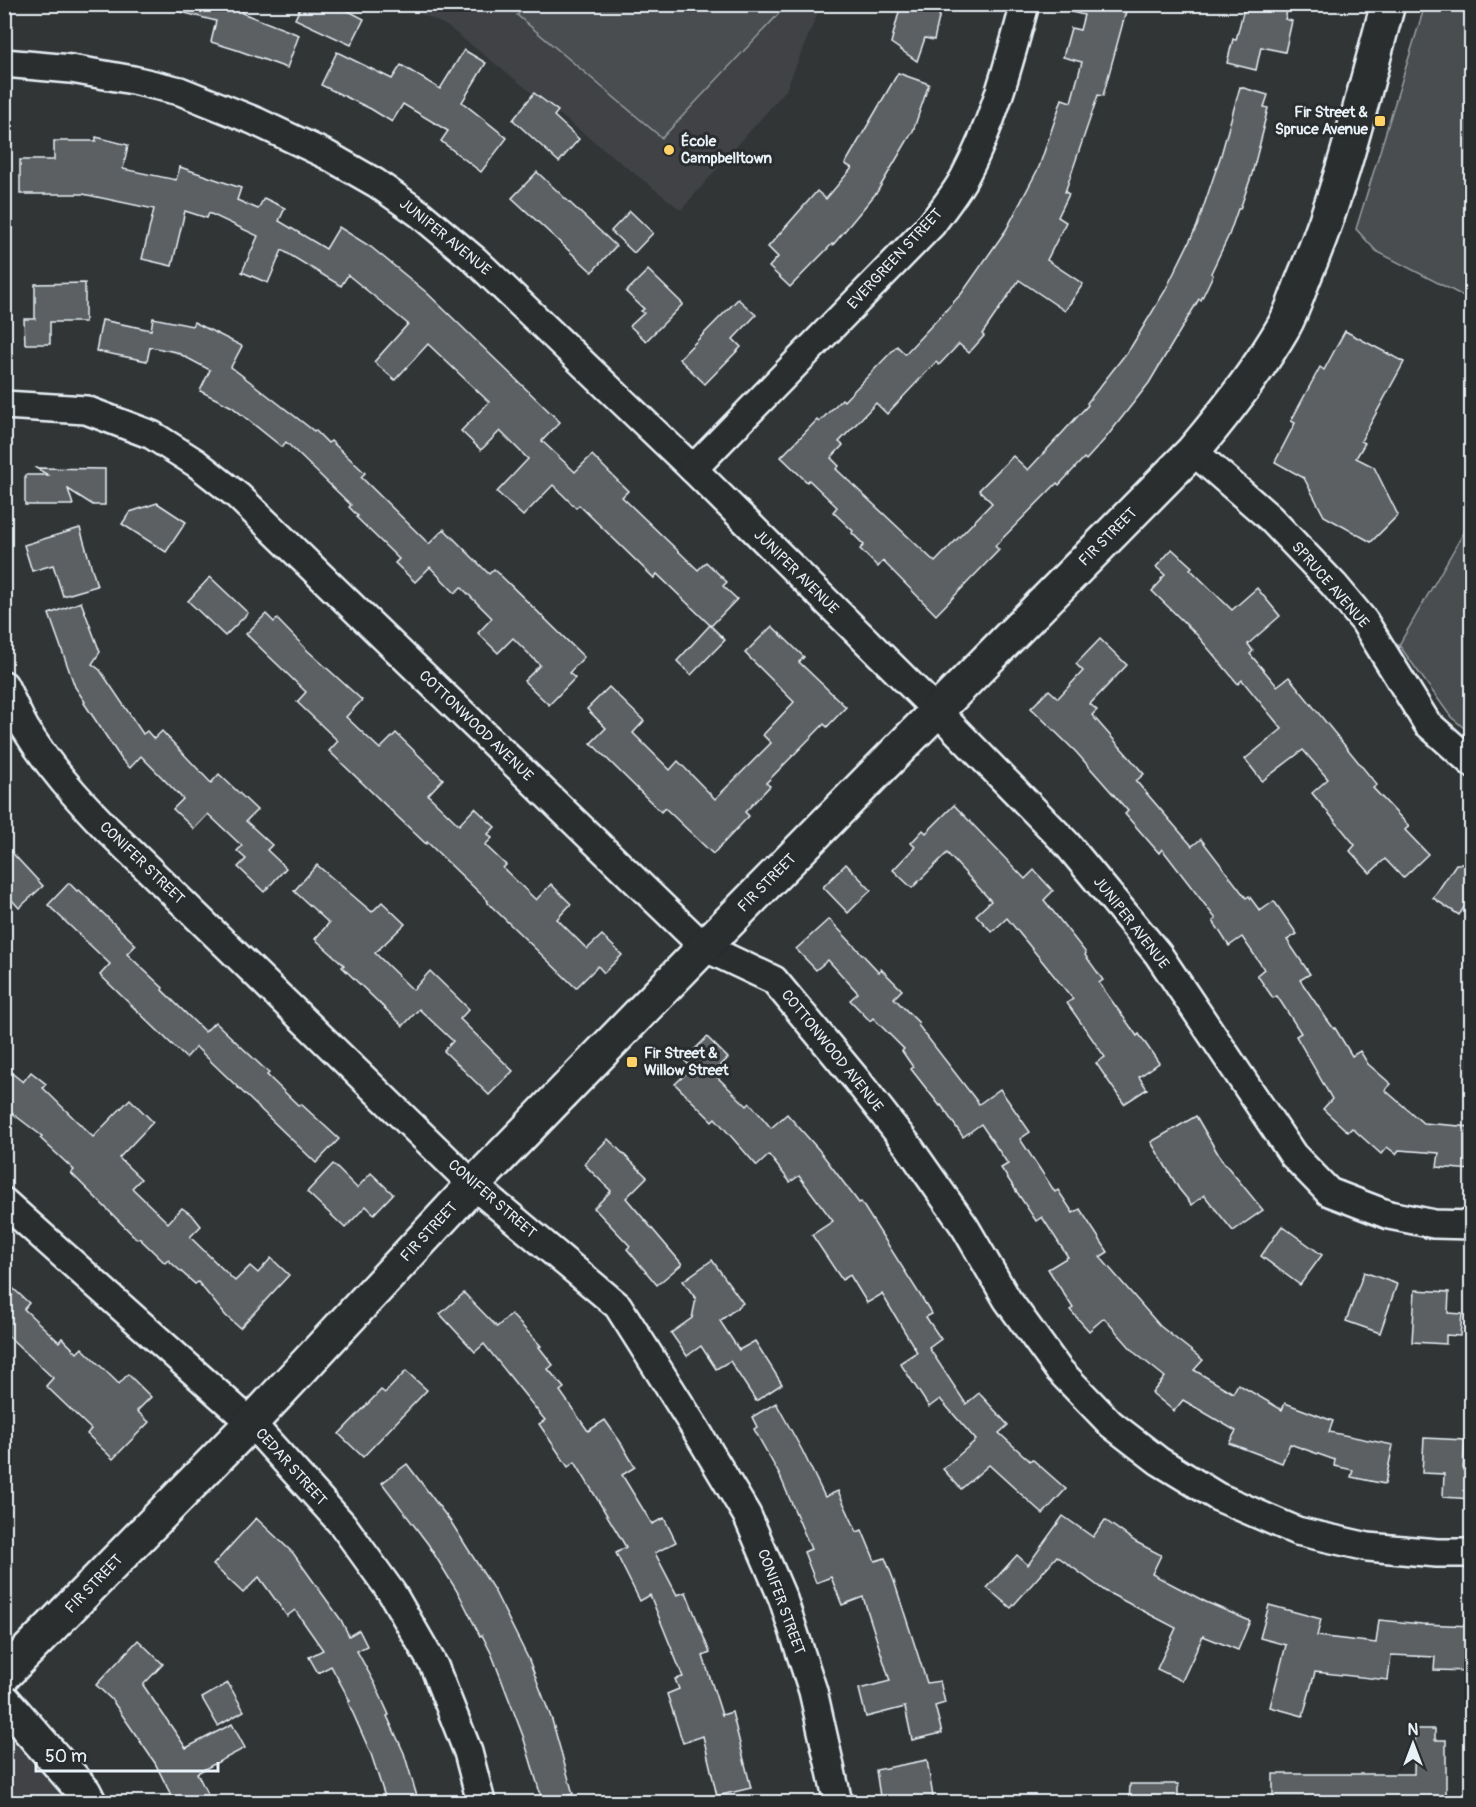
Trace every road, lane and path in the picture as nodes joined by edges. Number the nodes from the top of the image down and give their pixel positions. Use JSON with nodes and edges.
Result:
{"nodes":[{"id":1,"x":1026,"y":4,"type":"edge"},
{"id":2,"x":1388,"y":4,"type":"edge"},
{"id":3,"x":4,"y":63,"type":"edge"},
{"id":4,"x":4,"y":405,"type":"edge"},
{"id":5,"x":1192,"y":451,"type":"junction"},
{"id":6,"x":693,"y":469,"type":"junction"},
{"id":7,"x":4,"y":685,"type":"edge"},
{"id":8,"x":936,"y":710,"type":"junction"},
{"id":9,"x":1472,"y":763,"type":"edge"},
{"id":10,"x":704,"y":947,"type":"junction"},
{"id":11,"x":473,"y":1185,"type":"junction"},
{"id":12,"x":4,"y":1202,"type":"edge"},
{"id":13,"x":1472,"y":1226,"type":"edge"},
{"id":14,"x":251,"y":1423,"type":"junction"},
{"id":15,"x":1472,"y":1553,"type":"edge"},
{"id":16,"x":4,"y":1675,"type":"edge"},
{"id":17,"x":4,"y":1701,"type":"edge"},
{"id":18,"x":89,"y":1803,"type":"edge"},
{"id":19,"x":481,"y":1803,"type":"edge"},
{"id":20,"x":838,"y":1803,"type":"edge"}],
"edges":[{"from":1,"to":6,"type":"street","name":"EVERGREEN STREET"},
{"from":2,"to":5,"type":"street","name":"FIR STREET"},
{"from":3,"to":6,"type":"street","name":"JUNIPER AVENUE"},
{"from":4,"to":10,"type":"street","name":"COTTONWOOD AVENUE"},
{"from":5,"to":8,"type":"street","name":"FIR STREET"},
{"from":5,"to":9,"type":"street","name":"SPRUCE AVENUE"},
{"from":6,"to":8,"type":"street","name":"JUNIPER AVENUE"},
{"from":7,"to":11,"type":"street","name":"CONIFER STREET"},
{"from":8,"to":10,"type":"street","name":"FIR STREET"},
{"from":8,"to":13,"type":"street","name":"JUNIPER AVENUE"},
{"from":10,"to":11,"type":"street","name":"FIR STREET"},
{"from":10,"to":15,"type":"street","name":"COTTONWOOD AVENUE"},
{"from":11,"to":14,"type":"street","name":"FIR STREET"},
{"from":11,"to":20,"type":"street","name":"CONIFER STREET"},
{"from":12,"to":14,"type":"street","name":"CEDAR STREET"},
{"from":14,"to":16,"type":"street","name":"FIR STREET"},
{"from":14,"to":19,"type":"street","name":"CEDAR STREET"},
{"from":17,"to":18,"type":"street"}]}
